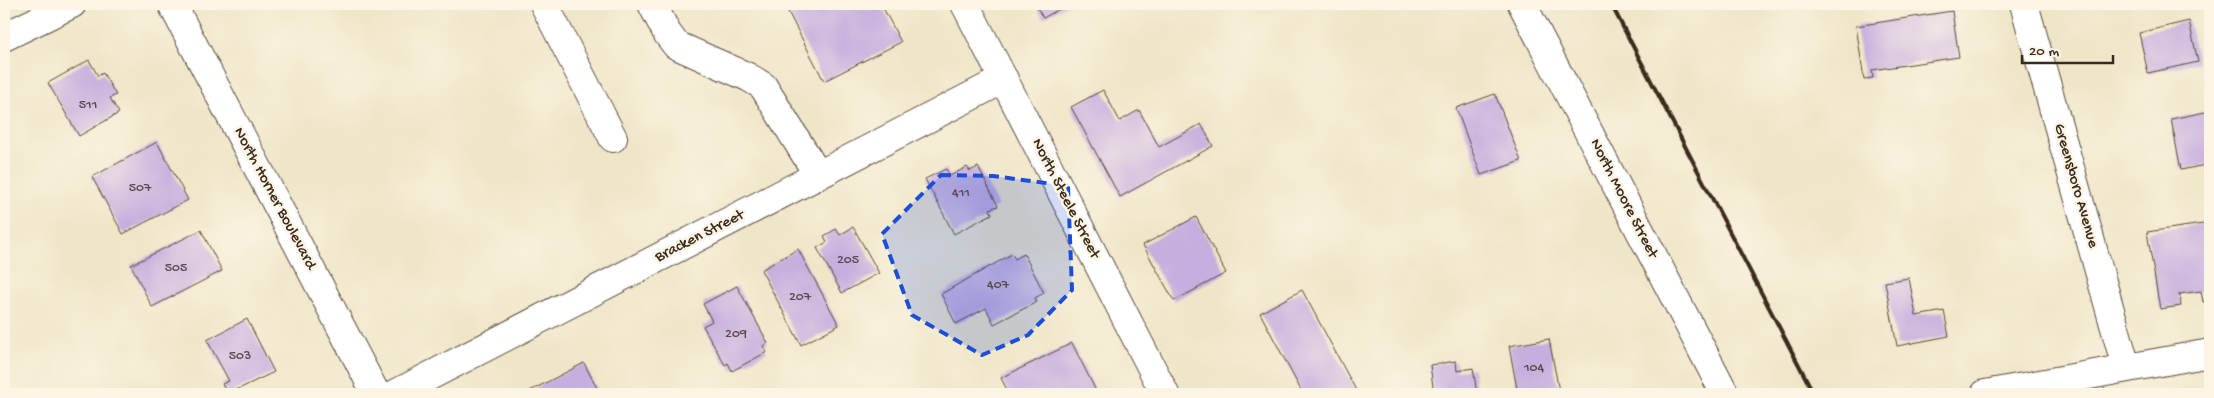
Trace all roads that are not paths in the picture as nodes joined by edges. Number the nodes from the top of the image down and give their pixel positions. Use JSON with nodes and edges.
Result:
{"nodes":[{"id":1,"x":72,"y":4,"type":"edge"},
{"id":2,"x":172,"y":4,"type":"edge"},
{"id":3,"x":544,"y":4,"type":"edge"},
{"id":4,"x":652,"y":4,"type":"edge"},
{"id":5,"x":965,"y":4,"type":"edge"},
{"id":6,"x":1522,"y":4,"type":"edge"},
{"id":7,"x":2024,"y":4,"type":"edge"},
{"id":8,"x":4,"y":37,"type":"edge"},
{"id":9,"x":1004,"y":79,"type":"junction"},
{"id":10,"x":613,"y":138,"type":"dead end"},
{"id":11,"x":818,"y":176,"type":"junction"},
{"id":12,"x":2210,"y":353,"type":"edge"},
{"id":13,"x":2126,"y":367,"type":"junction"},
{"id":14,"x":376,"y":394,"type":"edge"},
{"id":15,"x":395,"y":394,"type":"edge"},
{"id":16,"x":1165,"y":394,"type":"edge"},
{"id":17,"x":1724,"y":394,"type":"edge"},
{"id":18,"x":1985,"y":394,"type":"edge"}],
"edges":[{"from":1,"to":8,"type":"street"},
{"from":2,"to":14,"type":"street","name":"North Horner Boulevard"},
{"from":3,"to":10,"type":"street"},
{"from":4,"to":11,"type":"street"},
{"from":5,"to":9,"type":"street","name":"North Steele Street"},
{"from":6,"to":17,"type":"street","name":"North Moore Street"},
{"from":7,"to":13,"type":"street","name":"Greensboro Avenue"},
{"from":9,"to":11,"type":"street","name":"Bracken Street"},
{"from":9,"to":16,"type":"street","name":"North Steele Street"},
{"from":11,"to":15,"type":"street","name":"Bracken Street"},
{"from":12,"to":13,"type":"street"},
{"from":13,"to":18,"type":"street"}]}
